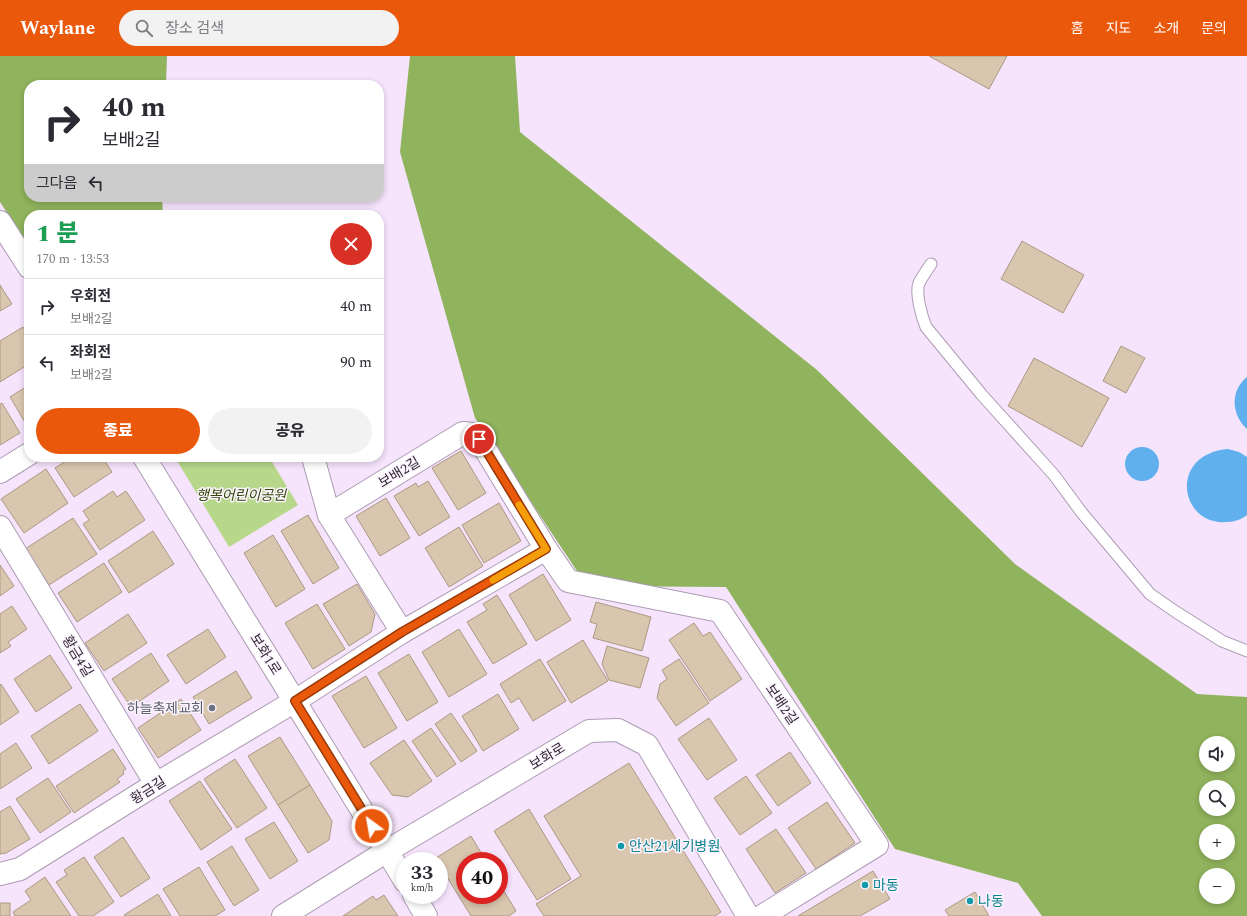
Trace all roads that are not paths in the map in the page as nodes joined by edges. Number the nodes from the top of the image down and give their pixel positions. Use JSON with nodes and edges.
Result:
{"nodes":[{"id":1,"x":0,"y":222,"type":"edge"},
{"id":2,"x":24,"y":260,"type":"edge"},
{"id":3,"x":931,"y":264,"type":"dead end"},
{"id":4,"x":24,"y":457,"type":"edge"},
{"id":5,"x":147,"y":462,"type":"edge"},
{"id":6,"x":314,"y":462,"type":"edge"},
{"id":7,"x":0,"y":472,"type":"edge"},
{"id":8,"x":329,"y":515,"type":"junction"},
{"id":9,"x":0,"y":527,"type":"edge"},
{"id":10,"x":546,"y":549,"type":"junction"},
{"id":11,"x":402,"y":632,"type":"junction"},
{"id":12,"x":1247,"y":651,"type":"edge"},
{"id":13,"x":295,"y":701,"type":"junction"},
{"id":14,"x":156,"y":784,"type":"junction"},
{"id":15,"x":387,"y":851,"type":"junction"},
{"id":16,"x":396,"y":866,"type":"edge"},
{"id":17,"x":0,"y":874,"type":"edge"},
{"id":18,"x":419,"y":904,"type":"edge"},
{"id":19,"x":283,"y":916,"type":"edge"},
{"id":20,"x":426,"y":916,"type":"edge"},
{"id":21,"x":748,"y":916,"type":"edge"},
{"id":22,"x":762,"y":916,"type":"edge"}],
"edges":[{"from":1,"to":2,"type":"street"},
{"from":3,"to":12,"type":"lane"},
{"from":4,"to":7,"type":"street"},
{"from":5,"to":13,"type":"street","name":"보화1로"},
{"from":6,"to":8,"type":"street"},
{"from":8,"to":10,"type":"street","name":"보배2길"},
{"from":8,"to":11,"type":"street"},
{"from":9,"to":14,"type":"street","name":"황금4길"},
{"from":10,"to":11,"type":"street"},
{"from":10,"to":22,"type":"street","name":"보배2길"},
{"from":11,"to":13,"type":"street"},
{"from":13,"to":14,"type":"street","name":"황금길"},
{"from":13,"to":15,"type":"street","name":"보화1로"},
{"from":14,"to":17,"type":"street","name":"황금길"},
{"from":15,"to":16,"type":"street","name":"보화1로"},
{"from":15,"to":19,"type":"street","name":"보화로"},
{"from":15,"to":21,"type":"street","name":"보화로"},
{"from":18,"to":20,"type":"street"}]}
